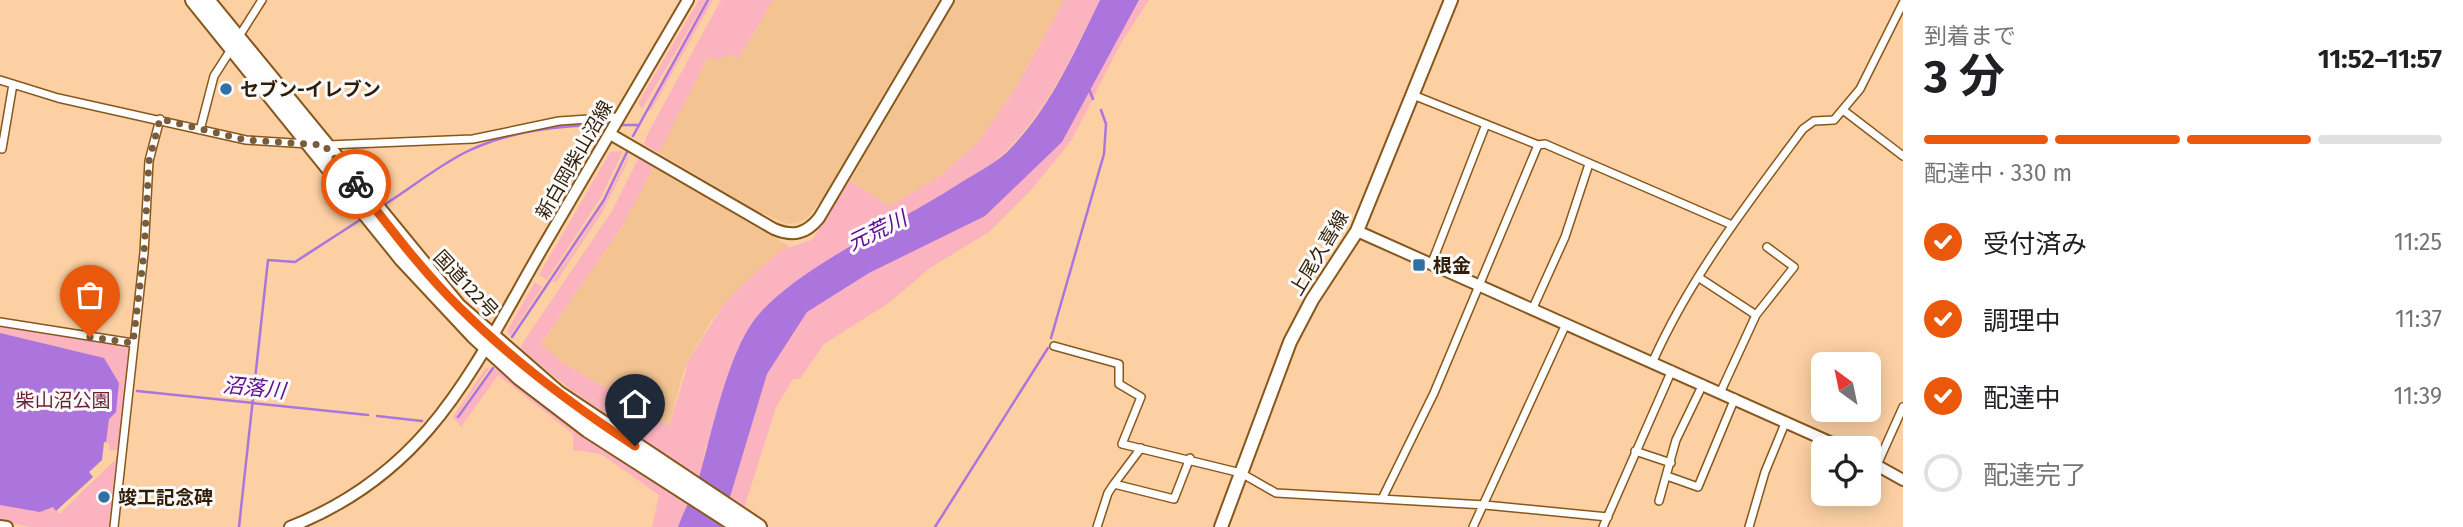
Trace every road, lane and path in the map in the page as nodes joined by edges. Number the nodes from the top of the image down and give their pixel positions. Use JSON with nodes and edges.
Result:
{"nodes":[{"id":1,"x":193,"y":0,"type":"edge"},
{"id":2,"x":207,"y":0,"type":"edge"},
{"id":3,"x":262,"y":0,"type":"edge"},
{"id":4,"x":688,"y":0,"type":"edge"},
{"id":5,"x":948,"y":0,"type":"edge"},
{"id":6,"x":1451,"y":0,"type":"edge"},
{"id":7,"x":1903,"y":3,"type":"edge"},
{"id":8,"x":235,"y":43,"type":"junction"},
{"id":9,"x":0,"y":80,"type":"edge"},
{"id":10,"x":13,"y":84,"type":"junction"},
{"id":11,"x":1413,"y":95,"type":"junction"},
{"id":12,"x":1843,"y":110,"type":"junction"},
{"id":13,"x":619,"y":117,"type":"junction"},
{"id":14,"x":160,"y":119,"type":"junction"},
{"id":15,"x":1486,"y":124,"type":"junction"},
{"id":16,"x":200,"y":130,"type":"junction"},
{"id":17,"x":610,"y":134,"type":"junction"},
{"id":18,"x":317,"y":145,"type":"junction"},
{"id":19,"x":1538,"y":145,"type":"junction"},
{"id":20,"x":2,"y":149,"type":"edge"},
{"id":21,"x":1903,"y":156,"type":"edge"},
{"id":22,"x":1589,"y":164,"type":"junction"},
{"id":23,"x":1732,"y":225,"type":"junction"},
{"id":24,"x":1357,"y":231,"type":"junction"},
{"id":25,"x":1767,"y":247,"type":"dead end"},
{"id":26,"x":1431,"y":265,"type":"junction"},
{"id":27,"x":1698,"y":277,"type":"junction"},
{"id":28,"x":1481,"y":287,"type":"junction"},
{"id":29,"x":1532,"y":310,"type":"junction"},
{"id":30,"x":1756,"y":315,"type":"junction"},
{"id":31,"x":0,"y":322,"type":"edge"},
{"id":32,"x":1566,"y":324,"type":"junction"},
{"id":33,"x":488,"y":342,"type":"junction"},
{"id":34,"x":133,"y":343,"type":"junction"},
{"id":35,"x":1054,"y":346,"type":"dead end"},
{"id":36,"x":1653,"y":361,"type":"junction"},
{"id":37,"x":1672,"y":370,"type":"junction"},
{"id":38,"x":1704,"y":384,"type":"junction"},
{"id":39,"x":1721,"y":391,"type":"junction"},
{"id":40,"x":1735,"y":398,"type":"junction"},
{"id":41,"x":1903,"y":407,"type":"edge"},
{"id":42,"x":1786,"y":421,"type":"junction"},
{"id":43,"x":1818,"y":436,"type":"edge"},
{"id":44,"x":1141,"y":448,"type":"junction"},
{"id":45,"x":1881,"y":448,"type":"edge"},
{"id":46,"x":1635,"y":451,"type":"junction"},
{"id":47,"x":1190,"y":458,"type":"junction"},
{"id":48,"x":1671,"y":463,"type":"junction"},
{"id":49,"x":1881,"y":468,"type":"edge"},
{"id":50,"x":1241,"y":473,"type":"junction"},
{"id":51,"x":1667,"y":476,"type":"junction"},
{"id":52,"x":673,"y":478,"type":"junction"},
{"id":53,"x":1903,"y":480,"type":"edge"},
{"id":54,"x":1114,"y":484,"type":"junction"},
{"id":55,"x":1382,"y":499,"type":"junction"},
{"id":56,"x":1660,"y":501,"type":"dead end"},
{"id":57,"x":1485,"y":505,"type":"junction"},
{"id":58,"x":1608,"y":516,"type":"junction"},
{"id":59,"x":757,"y":525,"type":"edge"},
{"id":60,"x":0,"y":526,"type":"edge"},
{"id":61,"x":7,"y":527,"type":"edge"},
{"id":62,"x":114,"y":527,"type":"edge"},
{"id":63,"x":290,"y":527,"type":"edge"},
{"id":64,"x":739,"y":527,"type":"edge"},
{"id":65,"x":1097,"y":527,"type":"edge"},
{"id":66,"x":1221,"y":527,"type":"edge"},
{"id":67,"x":1473,"y":527,"type":"edge"},
{"id":68,"x":1603,"y":527,"type":"edge"},
{"id":69,"x":1749,"y":527,"type":"edge"}],
"edges":[{"from":1,"to":8,"type":"highway","name":"国道122号"},
{"from":2,"to":8,"type":"highway","name":"国道122号"},
{"from":3,"to":8,"type":"street"},
{"from":4,"to":13,"type":"street","name":"新白岡柴山沼線"},
{"from":5,"to":17,"type":"street"},
{"from":6,"to":11,"type":"main road","name":"上尾久喜線"},
{"from":7,"to":12,"type":"street"},
{"from":8,"to":16,"type":"street"},
{"from":8,"to":18,"type":"highway","name":"国道122号"},
{"from":9,"to":10,"type":"street"},
{"from":10,"to":14,"type":"street"},
{"from":10,"to":20,"type":"street"},
{"from":11,"to":15,"type":"street"},
{"from":11,"to":24,"type":"main road","name":"上尾久喜線"},
{"from":12,"to":21,"type":"street"},
{"from":12,"to":23,"type":"street"},
{"from":13,"to":17,"type":"street","name":"新白岡柴山沼線"},
{"from":13,"to":18,"type":"street"},
{"from":14,"to":16,"type":"street"},
{"from":14,"to":34,"type":"street"},
{"from":15,"to":19,"type":"street"},
{"from":15,"to":26,"type":"street"},
{"from":16,"to":18,"type":"street"},
{"from":17,"to":33,"type":"street","name":"新白岡柴山沼線"},
{"from":18,"to":33,"type":"highway","name":"国道122号"},
{"from":19,"to":22,"type":"street"},
{"from":19,"to":28,"type":"street"},
{"from":22,"to":23,"type":"street"},
{"from":22,"to":29,"type":"street"},
{"from":23,"to":27,"type":"street"},
{"from":24,"to":26,"type":"street"},
{"from":24,"to":50,"type":"main road","name":"上尾久喜線"},
{"from":25,"to":30,"type":"street"},
{"from":26,"to":28,"type":"street"},
{"from":27,"to":30,"type":"street"},
{"from":27,"to":36,"type":"street"},
{"from":28,"to":29,"type":"street"},
{"from":28,"to":55,"type":"street"},
{"from":29,"to":32,"type":"street"},
{"from":30,"to":39,"type":"street"},
{"from":31,"to":34,"type":"street"},
{"from":32,"to":36,"type":"street"},
{"from":32,"to":57,"type":"street"},
{"from":33,"to":52,"type":"highway","name":"国道122号"},
{"from":33,"to":63,"type":"street","name":"新白岡柴山沼線"},
{"from":34,"to":62,"type":"street"},
{"from":35,"to":44,"type":"street"},
{"from":36,"to":37,"type":"street"},
{"from":37,"to":38,"type":"street"},
{"from":37,"to":46,"type":"street"},
{"from":38,"to":39,"type":"street"},
{"from":38,"to":48,"type":"street"},
{"from":39,"to":40,"type":"street"},
{"from":40,"to":42,"type":"street"},
{"from":40,"to":51,"type":"street"},
{"from":41,"to":45,"type":"street"},
{"from":42,"to":43,"type":"street"},
{"from":42,"to":69,"type":"street"},
{"from":44,"to":47,"type":"street"},
{"from":44,"to":54,"type":"street"},
{"from":46,"to":48,"type":"street"},
{"from":46,"to":58,"type":"street"},
{"from":47,"to":50,"type":"street"},
{"from":47,"to":54,"type":"street"},
{"from":48,"to":51,"type":"street"},
{"from":49,"to":53,"type":"street"},
{"from":50,"to":55,"type":"street"},
{"from":50,"to":66,"type":"main road","name":"上尾久喜線"},
{"from":51,"to":56,"type":"street"},
{"from":52,"to":59,"type":"highway","name":"国道122号"},
{"from":52,"to":64,"type":"highway","name":"国道122号"},
{"from":54,"to":65,"type":"street"},
{"from":55,"to":57,"type":"street"},
{"from":57,"to":58,"type":"street"},
{"from":57,"to":67,"type":"street"},
{"from":58,"to":68,"type":"street"},
{"from":60,"to":61,"type":"street"}]}
